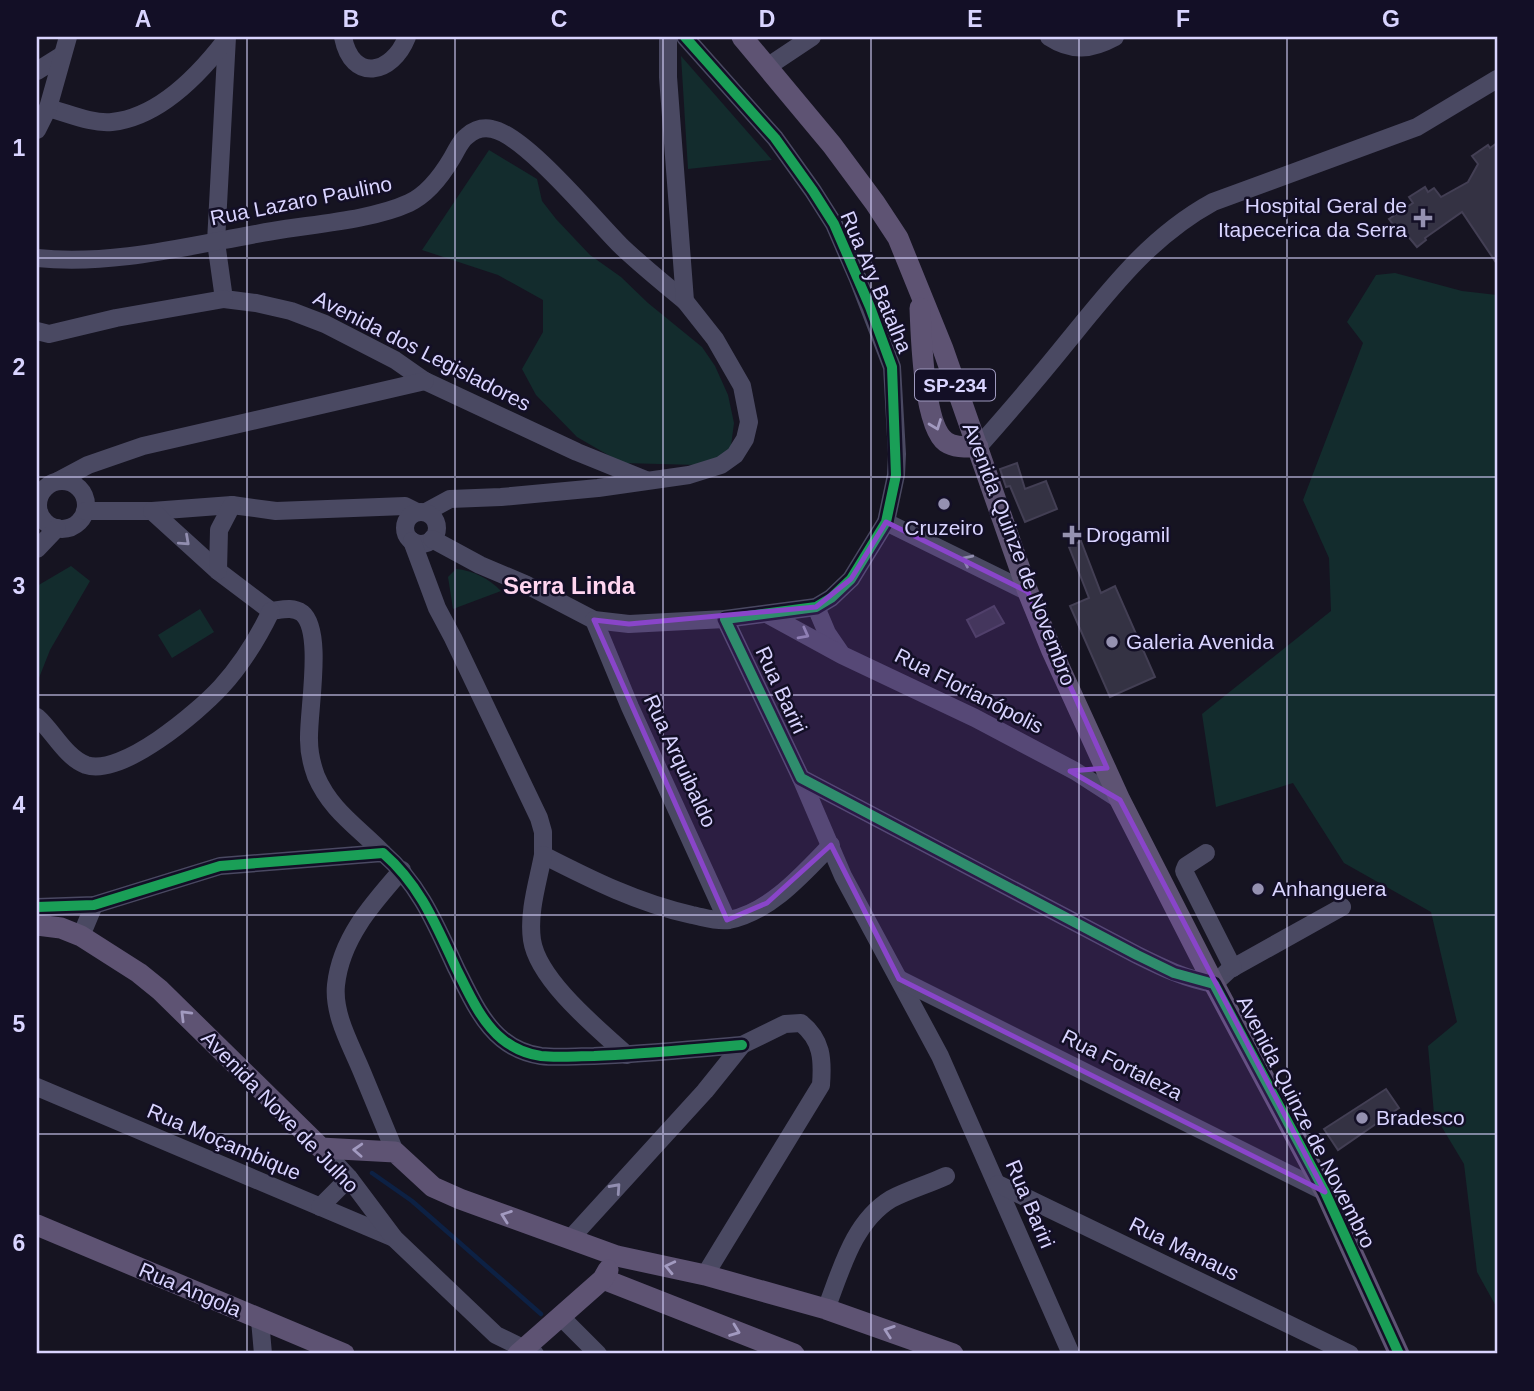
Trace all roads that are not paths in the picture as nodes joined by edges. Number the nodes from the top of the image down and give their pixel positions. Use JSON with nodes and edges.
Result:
{"nodes":[{"id":1,"x":68,"y":37,"type":"edge"},
{"id":2,"x":342,"y":37,"type":"edge"},
{"id":3,"x":407,"y":37,"type":"edge"},
{"id":4,"x":668,"y":37,"type":"edge"},
{"id":5,"x":684,"y":37,"type":"edge"},
{"id":6,"x":742,"y":37,"type":"edge"},
{"id":7,"x":812,"y":37,"type":"edge"},
{"id":8,"x":1049,"y":37,"type":"edge"},
{"id":9,"x":1115,"y":37,"type":"edge"},
{"id":10,"x":226,"y":39,"type":"edge"},
{"id":11,"x":61,"y":56,"type":"junction"},
{"id":12,"x":767,"y":67,"type":"junction"},
{"id":13,"x":37,"y":71,"type":"edge"},
{"id":14,"x":1497,"y":79,"type":"edge"},
{"id":15,"x":48,"y":108,"type":"junction"},
{"id":16,"x":37,"y":130,"type":"edge"},
{"id":17,"x":216,"y":242,"type":"junction"},
{"id":18,"x":37,"y":258,"type":"edge"},
{"id":19,"x":918,"y":285,"type":"junction"},
{"id":20,"x":224,"y":299,"type":"junction"},
{"id":21,"x":685,"y":301,"type":"junction"},
{"id":22,"x":41,"y":334,"type":"edge"},
{"id":23,"x":425,"y":381,"type":"junction"},
{"id":24,"x":978,"y":447,"type":"junction"},
{"id":25,"x":37,"y":473,"type":"edge"},
{"id":26,"x":650,"y":481,"type":"junction"},
{"id":27,"x":56,"y":482,"type":"junction"},
{"id":28,"x":232,"y":505,"type":"junction"},
{"id":29,"x":85,"y":511,"type":"junction"},
{"id":30,"x":152,"y":511,"type":"junction"},
{"id":31,"x":38,"y":514,"type":"edge"},
{"id":32,"x":886,"y":522,"type":"junction"},
{"id":33,"x":57,"y":528,"type":"junction"},
{"id":34,"x":424,"y":528,"type":"junction"},
{"id":35,"x":37,"y":549,"type":"edge"},
{"id":36,"x":218,"y":571,"type":"junction"},
{"id":37,"x":1028,"y":592,"type":"junction"},
{"id":38,"x":816,"y":607,"type":"junction"},
{"id":39,"x":271,"y":611,"type":"junction"},
{"id":40,"x":767,"y":614,"type":"junction"},
{"id":41,"x":725,"y":618,"type":"junction"},
{"id":42,"x":594,"y":620,"type":"junction"},
{"id":43,"x":842,"y":655,"type":"junction"},
{"id":44,"x":37,"y":717,"type":"edge"},
{"id":45,"x":1107,"y":768,"type":"junction"},
{"id":46,"x":1075,"y":771,"type":"junction"},
{"id":47,"x":801,"y":778,"type":"junction"},
{"id":48,"x":1120,"y":800,"type":"junction"},
{"id":49,"x":831,"y":845,"type":"junction"},
{"id":50,"x":383,"y":853,"type":"junction"},
{"id":51,"x":1206,"y":853,"type":"dead end"},
{"id":52,"x":543,"y":855,"type":"junction"},
{"id":53,"x":402,"y":870,"type":"junction"},
{"id":54,"x":94,"y":905,"type":"junction"},
{"id":55,"x":1201,"y":905,"type":"junction"},
{"id":56,"x":37,"y":907,"type":"edge"},
{"id":57,"x":1342,"y":907,"type":"dead end"},
{"id":58,"x":1180,"y":916,"type":"junction"},
{"id":59,"x":727,"y":920,"type":"junction"},
{"id":60,"x":37,"y":925,"type":"edge"},
{"id":61,"x":81,"y":936,"type":"junction"},
{"id":62,"x":1233,"y":968,"type":"junction"},
{"id":63,"x":899,"y":979,"type":"junction"},
{"id":64,"x":1214,"y":984,"type":"junction"},
{"id":65,"x":742,"y":1045,"type":"junction"},
{"id":66,"x":627,"y":1055,"type":"junction"},
{"id":67,"x":37,"y":1087,"type":"edge"},
{"id":68,"x":321,"y":1148,"type":"junction"},
{"id":69,"x":395,"y":1152,"type":"junction"},
{"id":70,"x":946,"y":1176,"type":"dead end"},
{"id":71,"x":349,"y":1178,"type":"junction"},
{"id":72,"x":998,"y":1184,"type":"junction"},
{"id":73,"x":1325,"y":1192,"type":"junction"},
{"id":74,"x":320,"y":1207,"type":"junction"},
{"id":75,"x":37,"y":1225,"type":"edge"},
{"id":76,"x":394,"y":1238,"type":"junction"},
{"id":77,"x":570,"y":1239,"type":"junction"},
{"id":78,"x":617,"y":1256,"type":"junction"},
{"id":79,"x":705,"y":1275,"type":"junction"},
{"id":80,"x":603,"y":1279,"type":"junction"},
{"id":81,"x":826,"y":1309,"type":"junction"},
{"id":82,"x":561,"y":1317,"type":"junction"},
{"id":83,"x":260,"y":1320,"type":"junction"},
{"id":84,"x":525,"y":1353,"type":"edge"},
{"id":85,"x":263,"y":1354,"type":"edge"},
{"id":86,"x":344,"y":1354,"type":"edge"},
{"id":87,"x":598,"y":1354,"type":"edge"},
{"id":88,"x":794,"y":1354,"type":"edge"},
{"id":89,"x":953,"y":1354,"type":"edge"},
{"id":90,"x":1071,"y":1354,"type":"edge"},
{"id":91,"x":1350,"y":1354,"type":"edge"},
{"id":92,"x":1399,"y":1354,"type":"edge"}],
"edges":[{"from":1,"to":11,"type":"street"},
{"from":2,"to":3,"type":"street"},
{"from":4,"to":21,"type":"street"},
{"from":5,"to":32,"type":"street","name":"Rua Ary Batalha"},
{"from":6,"to":12,"type":"main road","name":"Avenida Quinze de Novembro","number":"SP-234"},
{"from":7,"to":12,"type":"street"},
{"from":8,"to":9,"type":"street"},
{"from":10,"to":15,"type":"street"},
{"from":10,"to":17,"type":"street"},
{"from":11,"to":13,"type":"street"},
{"from":11,"to":15,"type":"street"},
{"from":12,"to":19,"type":"main road","name":"Avenida Quinze de Novembro","number":"SP-234"},
{"from":14,"to":24,"type":"street"},
{"from":15,"to":16,"type":"street"},
{"from":17,"to":18,"type":"street","name":"Rua Lazaro Paulino"},
{"from":17,"to":20,"type":"street"},
{"from":17,"to":21,"type":"street","name":"Rua Lazaro Paulino"},
{"from":19,"to":24,"type":"main road","name":"Avenida Quinze de Novembro","number":"SP-234"},
{"from":19,"to":24,"type":"main road","one_way":true},
{"from":20,"to":22,"type":"street","name":"Avenida dos Legisladores"},
{"from":20,"to":23,"type":"street","name":"Avenida dos Legisladores"},
{"from":21,"to":26,"type":"street"},
{"from":23,"to":26,"type":"street","name":"Avenida dos Legisladores"},
{"from":23,"to":27,"type":"street"},
{"from":24,"to":37,"type":"main road","name":"Avenida Quinze de Novembro","number":"SP-234"},
{"from":25,"to":27,"type":"street"},
{"from":26,"to":34,"type":"street"},
{"from":27,"to":29,"type":"street"},
{"from":27,"to":31,"type":"street"},
{"from":28,"to":30,"type":"street"},
{"from":28,"to":34,"type":"street"},
{"from":28,"to":36,"type":"street"},
{"from":29,"to":30,"type":"street"},
{"from":29,"to":33,"type":"street"},
{"from":30,"to":36,"type":"street","one_way":true},
{"from":31,"to":33,"type":"street"},
{"from":37,"to":32,"type":"street","one_way":true},
{"from":32,"to":38,"type":"street","name":"Rua Ary Batalha"},
{"from":33,"to":35,"type":"street"},
{"from":34,"to":42,"type":"street"},
{"from":34,"to":52,"type":"street"},
{"from":36,"to":39,"type":"street"},
{"from":37,"to":45,"type":"main road","name":"Avenida Quinze de Novembro","number":"SP-234"},
{"from":38,"to":40,"type":"street"},
{"from":38,"to":43,"type":"street"},
{"from":39,"to":44,"type":"street"},
{"from":39,"to":50,"type":"street"},
{"from":40,"to":41,"type":"street"},
{"from":40,"to":43,"type":"street","name":"Rua Florianópolis","one_way":true},
{"from":41,"to":42,"type":"street"},
{"from":41,"to":47,"type":"street","name":"Rua Bariri"},
{"from":42,"to":59,"type":"street","name":"Rua Arquibaldo"},
{"from":43,"to":46,"type":"street","name":"Rua Florianópolis"},
{"from":45,"to":46,"type":"street"},
{"from":45,"to":48,"type":"main road","name":"Avenida Quinze de Novembro","number":"SP-234"},
{"from":46,"to":48,"type":"street","name":"Rua Florianópolis"},
{"from":47,"to":49,"type":"street","name":"Rua Bariri"},
{"from":47,"to":64,"type":"street"},
{"from":48,"to":58,"type":"main road","name":"Avenida Quinze de Novembro","number":"SP-234"},
{"from":49,"to":59,"type":"street"},
{"from":49,"to":63,"type":"street","name":"Rua Bariri"},
{"from":50,"to":53,"type":"street"},
{"from":50,"to":54,"type":"street"},
{"from":51,"to":55,"type":"street"},
{"from":52,"to":59,"type":"street"},
{"from":52,"to":66,"type":"street"},
{"from":53,"to":66,"type":"street"},
{"from":53,"to":69,"type":"street"},
{"from":54,"to":56,"type":"street"},
{"from":54,"to":61,"type":"street"},
{"from":55,"to":58,"type":"street"},
{"from":55,"to":62,"type":"street"},
{"from":57,"to":62,"type":"street"},
{"from":58,"to":64,"type":"main road","name":"Avenida Quinze de Novembro","number":"SP-234"},
{"from":60,"to":61,"type":"main road","name":"Avenida Nove de Julho"},
{"from":68,"to":61,"type":"main road","name":"Avenida Nove de Julho","one_way":true},
{"from":62,"to":64,"type":"street"},
{"from":63,"to":72,"type":"street","name":"Rua Bariri"},
{"from":63,"to":73,"type":"street","name":"Rua Fortaleza"},
{"from":64,"to":73,"type":"main road","name":"Avenida Quinze de Novembro","number":"SP-234"},
{"from":65,"to":66,"type":"street"},
{"from":77,"to":65,"type":"street","one_way":true},
{"from":65,"to":79,"type":"street"},
{"from":67,"to":74,"type":"street","name":"Rua Moçambique"},
{"from":69,"to":68,"type":"main road","one_way":true},
{"from":68,"to":71,"type":"street","name":"Avenida Nove de Julho"},
{"from":77,"to":69,"type":"main road","one_way":true},
{"from":70,"to":81,"type":"street"},
{"from":71,"to":74,"type":"street"},
{"from":71,"to":76,"type":"street","name":"Avenida Nove de Julho"},
{"from":72,"to":90,"type":"street","name":"Rua Bariri"},
{"from":72,"to":91,"type":"street","name":"Rua Manaus"},
{"from":73,"to":92,"type":"main road","name":"Avenida Quinze de Novembro","number":"SP-234"},
{"from":74,"to":76,"type":"street","name":"Rua Moçambique"},
{"from":75,"to":83,"type":"main road","name":"Rua Angola"},
{"from":76,"to":84,"type":"street","name":"Avenida Nove de Julho"},
{"from":77,"to":78,"type":"main road"},
{"from":79,"to":78,"type":"main road","one_way":true},
{"from":78,"to":80,"type":"main road"},
{"from":79,"to":81,"type":"main road"},
{"from":80,"to":82,"type":"main road"},
{"from":80,"to":88,"type":"main road","one_way":true},
{"from":89,"to":81,"type":"main road","one_way":true},
{"from":82,"to":84,"type":"main road"},
{"from":82,"to":87,"type":"street"},
{"from":83,"to":85,"type":"street"},
{"from":83,"to":86,"type":"main road","name":"Rua Angola"}]}
